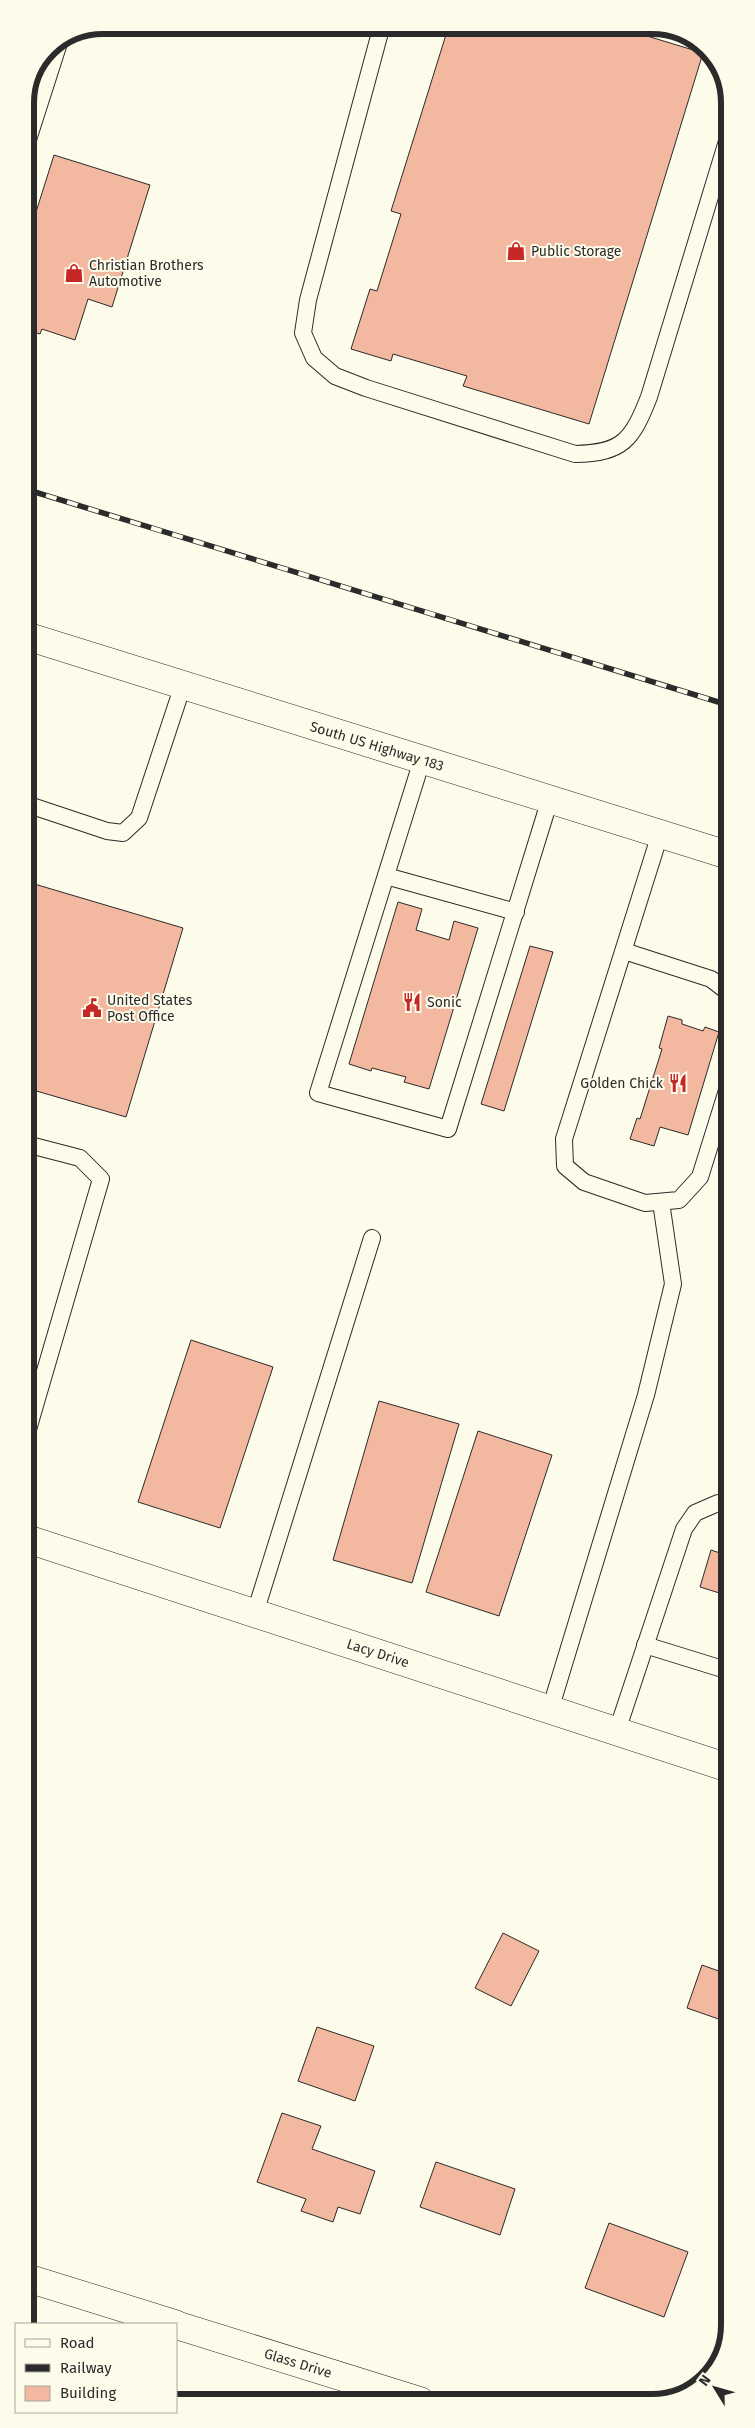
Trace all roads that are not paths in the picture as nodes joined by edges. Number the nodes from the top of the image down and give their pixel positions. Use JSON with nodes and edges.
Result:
{"nodes":[{"id":1,"x":380,"y":34,"type":"edge"},
{"id":2,"x":56,"y":52,"type":"edge"},
{"id":3,"x":34,"y":121,"type":"edge"},
{"id":4,"x":721,"y":164,"type":"edge"},
{"id":5,"x":34,"y":638,"type":"edge"},
{"id":6,"x":183,"y":685,"type":"junction"},
{"id":7,"x":422,"y":760,"type":"junction"},
{"id":8,"x":550,"y":799,"type":"junction"},
{"id":9,"x":34,"y":807,"type":"edge"},
{"id":10,"x":660,"y":834,"type":"junction"},
{"id":11,"x":721,"y":853,"type":"edge"},
{"id":12,"x":386,"y":876,"type":"junction"},
{"id":13,"x":516,"y":912,"type":"junction"},
{"id":14,"x":624,"y":951,"type":"junction"},
{"id":15,"x":721,"y":987,"type":"edge"},
{"id":16,"x":721,"y":1110,"type":"edge"},
{"id":17,"x":34,"y":1146,"type":"edge"},
{"id":18,"x":660,"y":1202,"type":"junction"},
{"id":19,"x":372,"y":1238,"type":"dead end"},
{"id":20,"x":34,"y":1406,"type":"edge"},
{"id":21,"x":721,"y":1503,"type":"edge"},
{"id":22,"x":34,"y":1541,"type":"edge"},
{"id":23,"x":255,"y":1613,"type":"junction"},
{"id":24,"x":645,"y":1645,"type":"junction"},
{"id":25,"x":721,"y":1669,"type":"edge"},
{"id":26,"x":550,"y":1710,"type":"junction"},
{"id":27,"x":617,"y":1731,"type":"junction"},
{"id":28,"x":721,"y":1765,"type":"edge"},
{"id":29,"x":34,"y":2280,"type":"edge"},
{"id":30,"x":172,"y":2323,"type":"edge"},
{"id":31,"x":178,"y":2325,"type":"edge"},
{"id":32,"x":395,"y":2394,"type":"edge"}],
"edges":[{"from":1,"to":4,"type":"lane"},
{"from":2,"to":3,"type":"lane"},
{"from":5,"to":6,"type":"street","name":"South US Highway 183"},
{"from":6,"to":7,"type":"street","name":"South US Highway 183"},
{"from":6,"to":9,"type":"lane"},
{"from":7,"to":8,"type":"street","name":"South US Highway 183"},
{"from":7,"to":12,"type":"lane"},
{"from":8,"to":10,"type":"street","name":"South US Highway 183"},
{"from":8,"to":13,"type":"lane"},
{"from":10,"to":11,"type":"street","name":"South US Highway 183"},
{"from":10,"to":14,"type":"lane"},
{"from":12,"to":13,"type":"lane"},
{"from":12,"to":13,"type":"lane"},
{"from":14,"to":15,"type":"lane"},
{"from":14,"to":18,"type":"lane"},
{"from":16,"to":18,"type":"lane"},
{"from":17,"to":20,"type":"lane"},
{"from":18,"to":26,"type":"lane"},
{"from":19,"to":23,"type":"lane"},
{"from":21,"to":24,"type":"lane"},
{"from":22,"to":23,"type":"street","name":"Lacy Drive"},
{"from":23,"to":26,"type":"street","name":"Lacy Drive"},
{"from":24,"to":25,"type":"lane"},
{"from":24,"to":27,"type":"lane"},
{"from":26,"to":27,"type":"street","name":"Lacy Drive"},
{"from":27,"to":28,"type":"street","name":"Lacy Drive"},
{"from":29,"to":30,"type":"street","name":"Glass Drive"},
{"from":31,"to":32,"type":"street","name":"Glass Drive"}]}
